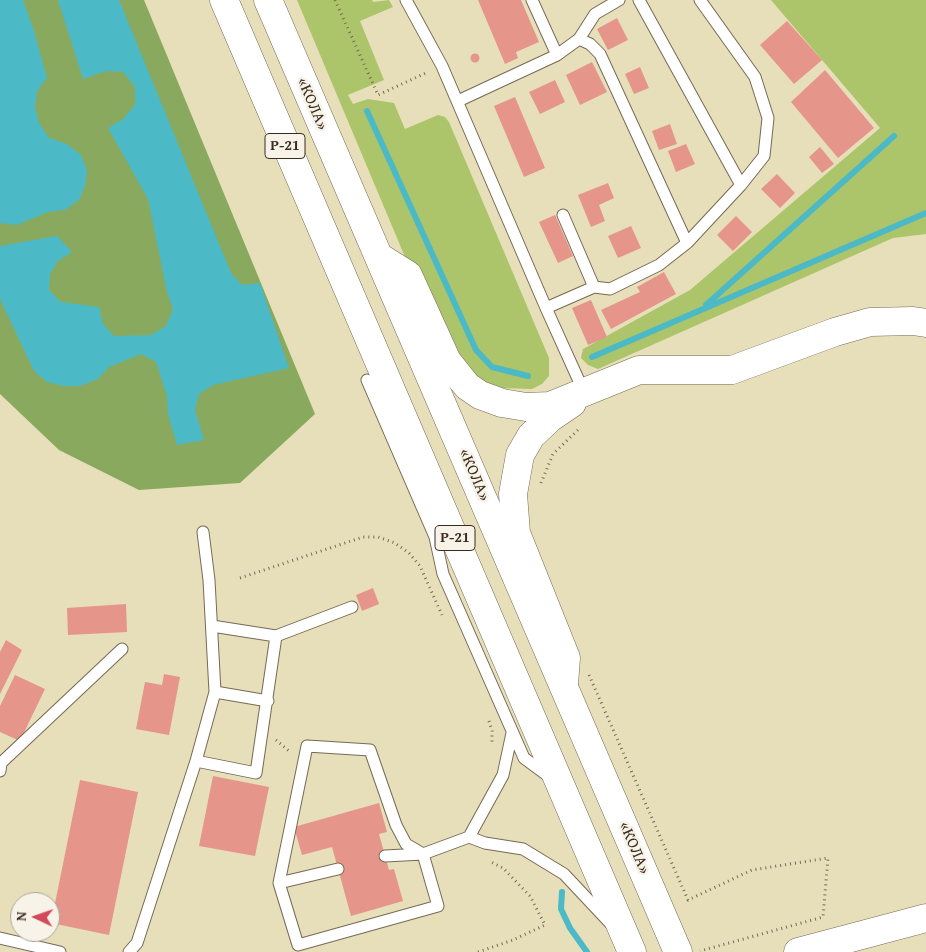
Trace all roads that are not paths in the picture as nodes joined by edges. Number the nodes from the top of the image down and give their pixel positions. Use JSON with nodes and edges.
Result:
{"nodes":[{"id":1,"x":224,"y":0,"type":"edge"},
{"id":2,"x":268,"y":0,"type":"edge"},
{"id":3,"x":406,"y":0,"type":"edge"},
{"id":4,"x":532,"y":0,"type":"edge"},
{"id":5,"x":619,"y":0,"type":"edge"},
{"id":6,"x":639,"y":0,"type":"edge"},
{"id":7,"x":700,"y":0,"type":"edge"},
{"id":8,"x":579,"y":39,"type":"junction"},
{"id":9,"x":557,"y":55,"type":"junction"},
{"id":10,"x":458,"y":101,"type":"junction"},
{"id":11,"x":741,"y":185,"type":"junction"},
{"id":12,"x":563,"y":215,"type":"dead end"},
{"id":13,"x":687,"y":243,"type":"junction"},
{"id":14,"x":381,"y":258,"type":"junction"},
{"id":15,"x":594,"y":287,"type":"junction"},
{"id":16,"x":546,"y":308,"type":"junction"},
{"id":17,"x":926,"y":323,"type":"edge"},
{"id":18,"x":367,"y":380,"type":"dead end"},
{"id":19,"x":585,"y":393,"type":"junction"},
{"id":20,"x":203,"y":532,"type":"dead end"},
{"id":21,"x":352,"y":607,"type":"dead end"},
{"id":22,"x":212,"y":626,"type":"junction"},
{"id":23,"x":276,"y":636,"type":"junction"},
{"id":24,"x":122,"y":649,"type":"dead end"},
{"id":25,"x":564,"y":685,"type":"junction"},
{"id":26,"x":215,"y":692,"type":"junction"},
{"id":27,"x":268,"y":702,"type":"junction"},
{"id":28,"x":512,"y":731,"type":"junction"},
{"id":29,"x":196,"y":761,"type":"junction"},
{"id":30,"x":0,"y":771,"type":"edge"},
{"id":31,"x":562,"y":785,"type":"junction"},
{"id":32,"x":469,"y":837,"type":"junction"},
{"id":33,"x":423,"y":854,"type":"junction"},
{"id":34,"x":385,"y":856,"type":"dead end"},
{"id":35,"x":338,"y":869,"type":"dead end"},
{"id":36,"x":279,"y":883,"type":"junction"},
{"id":37,"x":926,"y":918,"type":"edge"},
{"id":38,"x":0,"y":938,"type":"edge"},
{"id":39,"x":629,"y":949,"type":"edge"},
{"id":40,"x":60,"y":952,"type":"edge"},
{"id":41,"x":129,"y":952,"type":"edge"},
{"id":42,"x":678,"y":952,"type":"edge"},
{"id":43,"x":798,"y":952,"type":"edge"}],
"edges":[{"from":1,"to":31,"type":"main road","number":"Р-21"},
{"from":2,"to":14,"type":"main road","name":"«КОЛА»","number":"Р-21"},
{"from":3,"to":10,"type":"lane"},
{"from":4,"to":9,"type":"lane"},
{"from":5,"to":8,"type":"lane"},
{"from":6,"to":11,"type":"lane"},
{"from":7,"to":11,"type":"lane"},
{"from":8,"to":9,"type":"lane"},
{"from":8,"to":13,"type":"lane"},
{"from":9,"to":10,"type":"lane"},
{"from":10,"to":16,"type":"lane"},
{"from":11,"to":13,"type":"lane"},
{"from":12,"to":15,"type":"lane"},
{"from":13,"to":15,"type":"lane"},
{"from":14,"to":19,"type":"main road"},
{"from":14,"to":25,"type":"main road","name":"«КОЛА»","number":"Р-21"},
{"from":15,"to":16,"type":"lane"},
{"from":16,"to":19,"type":"lane"},
{"from":17,"to":19,"type":"main road"},
{"from":18,"to":28,"type":"lane"},
{"from":19,"to":25,"type":"main road"},
{"from":20,"to":22,"type":"lane"},
{"from":21,"to":23,"type":"lane"},
{"from":22,"to":23,"type":"lane"},
{"from":22,"to":26,"type":"lane"},
{"from":23,"to":27,"type":"lane"},
{"from":24,"to":30,"type":"lane"},
{"from":25,"to":42,"type":"main road","name":"«КОЛА»","number":"Р-21"},
{"from":26,"to":27,"type":"lane"},
{"from":26,"to":29,"type":"lane"},
{"from":27,"to":29,"type":"lane"},
{"from":28,"to":31,"type":"lane"},
{"from":28,"to":32,"type":"lane"},
{"from":29,"to":41,"type":"lane"},
{"from":31,"to":39,"type":"main road","number":"Р-21"},
{"from":32,"to":33,"type":"lane"},
{"from":32,"to":39,"type":"lane"},
{"from":33,"to":34,"type":"lane"},
{"from":33,"to":36,"type":"lane"},
{"from":33,"to":36,"type":"lane"},
{"from":35,"to":36,"type":"lane"},
{"from":37,"to":43,"type":"main road"},
{"from":38,"to":40,"type":"lane"}]}
